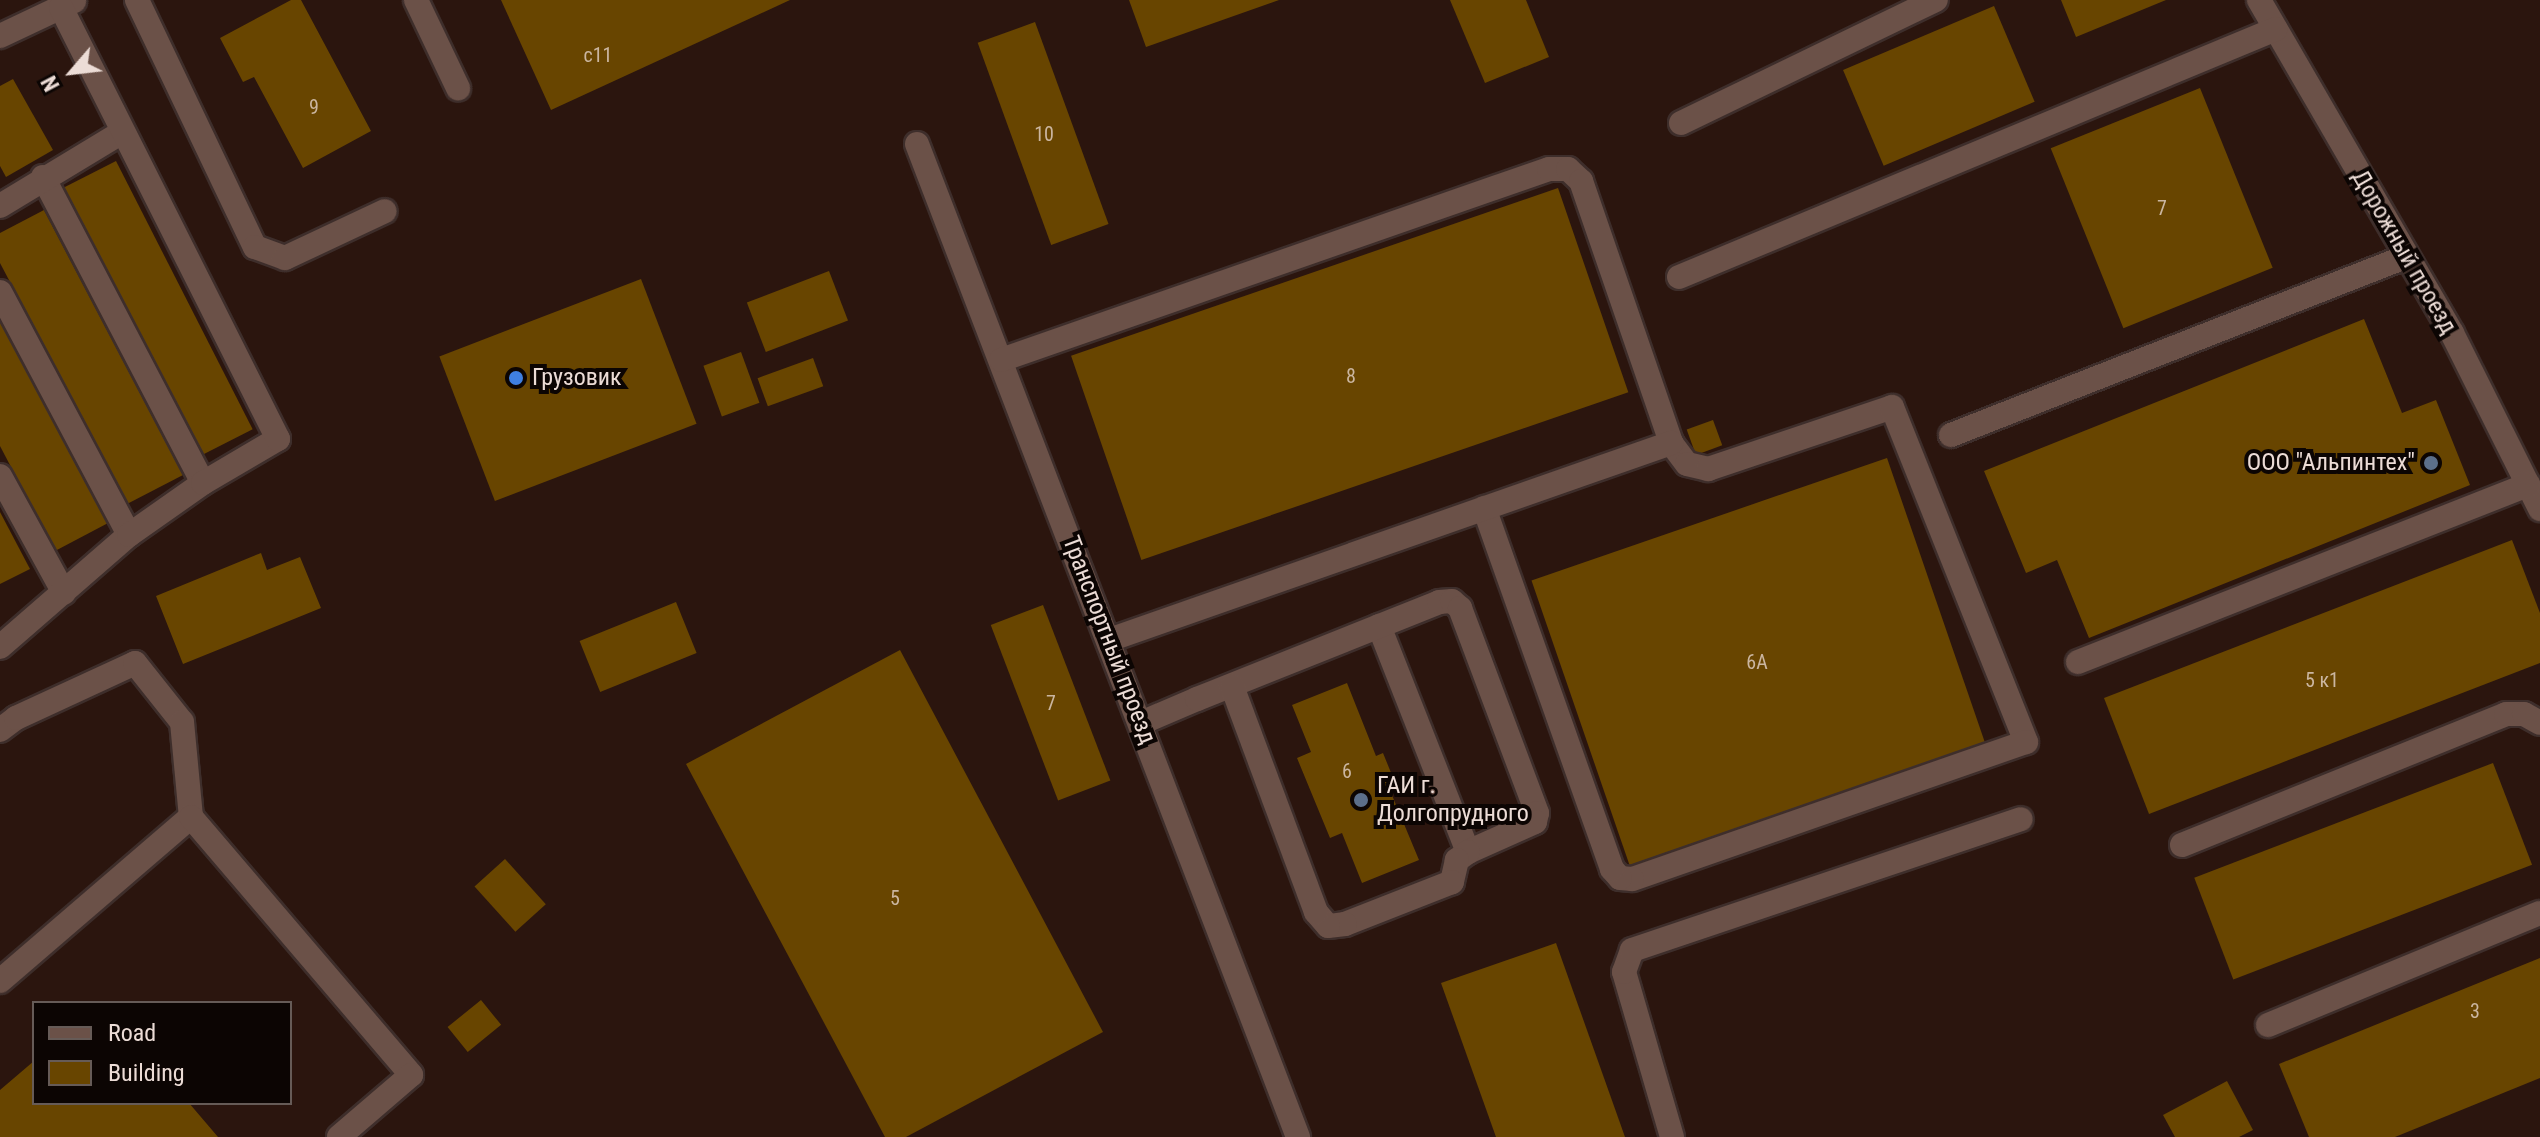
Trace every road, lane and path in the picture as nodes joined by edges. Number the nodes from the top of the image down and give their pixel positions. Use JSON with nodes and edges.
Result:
{"nodes":[{"id":1,"x":137,"y":0,"type":"edge"},
{"id":2,"x":416,"y":0,"type":"edge"},
{"id":3,"x":1936,"y":0,"type":"edge"},
{"id":4,"x":2259,"y":0,"type":"edge"},
{"id":5,"x":68,"y":4,"type":"edge"},
{"id":6,"x":2276,"y":29,"type":"junction"},
{"id":7,"x":0,"y":36,"type":"edge"},
{"id":8,"x":458,"y":88,"type":"dead end"},
{"id":9,"x":1681,"y":123,"type":"dead end"},
{"id":10,"x":122,"y":132,"type":"junction"},
{"id":11,"x":917,"y":144,"type":"dead end"},
{"id":12,"x":43,"y":177,"type":"junction"},
{"id":13,"x":1,"y":201,"type":"edge"},
{"id":14,"x":385,"y":211,"type":"dead end"},
{"id":15,"x":2407,"y":256,"type":"junction"},
{"id":16,"x":1679,"y":277,"type":"dead end"},
{"id":17,"x":0,"y":292,"type":"edge"},
{"id":18,"x":1001,"y":360,"type":"junction"},
{"id":19,"x":1951,"y":435,"type":"dead end"},
{"id":20,"x":1671,"y":443,"type":"junction"},
{"id":21,"x":0,"y":476,"type":"edge"},
{"id":22,"x":203,"y":483,"type":"junction"},
{"id":23,"x":2528,"y":485,"type":"junction"},
{"id":24,"x":1484,"y":508,"type":"junction"},
{"id":25,"x":2540,"y":509,"type":"edge"},
{"id":26,"x":129,"y":535,"type":"junction"},
{"id":27,"x":64,"y":593,"type":"junction"},
{"id":28,"x":1379,"y":626,"type":"junction"},
{"id":29,"x":1109,"y":640,"type":"junction"},
{"id":30,"x":0,"y":647,"type":"edge"},
{"id":31,"x":2078,"y":662,"type":"dead end"},
{"id":32,"x":1232,"y":686,"type":"junction"},
{"id":33,"x":1141,"y":723,"type":"junction"},
{"id":34,"x":2540,"y":723,"type":"edge"},
{"id":35,"x":0,"y":730,"type":"edge"},
{"id":36,"x":191,"y":817,"type":"junction"},
{"id":37,"x":2021,"y":819,"type":"dead end"},
{"id":38,"x":2182,"y":845,"type":"dead end"},
{"id":39,"x":1468,"y":852,"type":"junction"},
{"id":40,"x":2540,"y":913,"type":"edge"},
{"id":41,"x":0,"y":981,"type":"edge"},
{"id":42,"x":2268,"y":1025,"type":"dead end"},
{"id":43,"x":339,"y":1137,"type":"edge"},
{"id":44,"x":1298,"y":1137,"type":"edge"},
{"id":45,"x":1672,"y":1137,"type":"edge"}],
"edges":[{"from":1,"to":14,"type":"street"},
{"from":2,"to":8,"type":"street"},
{"from":3,"to":9,"type":"street"},
{"from":4,"to":6,"type":"street","name":"Дорожный проезд"},
{"from":5,"to":7,"type":"street"},
{"from":5,"to":10,"type":"street"},
{"from":6,"to":15,"type":"street","name":"Дорожный проезд"},
{"from":6,"to":16,"type":"street"},
{"from":10,"to":12,"type":"street"},
{"from":10,"to":22,"type":"street"},
{"from":11,"to":18,"type":"street","name":"Транспортный проезд"},
{"from":12,"to":13,"type":"street"},
{"from":12,"to":22,"type":"street"},
{"from":15,"to":19,"type":"street"},
{"from":15,"to":23,"type":"street","name":"Дорожный проезд"},
{"from":17,"to":26,"type":"street"},
{"from":18,"to":20,"type":"street"},
{"from":18,"to":29,"type":"street","name":"Транспортный проезд"},
{"from":20,"to":24,"type":"street"},
{"from":20,"to":24,"type":"street"},
{"from":21,"to":27,"type":"street"},
{"from":22,"to":26,"type":"street"},
{"from":23,"to":25,"type":"street","name":"Дорожный проезд"},
{"from":23,"to":31,"type":"street"},
{"from":24,"to":29,"type":"street"},
{"from":26,"to":27,"type":"street"},
{"from":27,"to":30,"type":"street"},
{"from":28,"to":32,"type":"street"},
{"from":28,"to":39,"type":"street"},
{"from":28,"to":39,"type":"street"},
{"from":29,"to":33,"type":"street","name":"Транспортный проезд"},
{"from":32,"to":33,"type":"street"},
{"from":32,"to":39,"type":"street"},
{"from":33,"to":44,"type":"street","name":"Транспортный проезд"},
{"from":34,"to":38,"type":"street"},
{"from":35,"to":36,"type":"street"},
{"from":36,"to":41,"type":"street"},
{"from":36,"to":43,"type":"street"},
{"from":37,"to":45,"type":"street"},
{"from":40,"to":42,"type":"street"}]}
